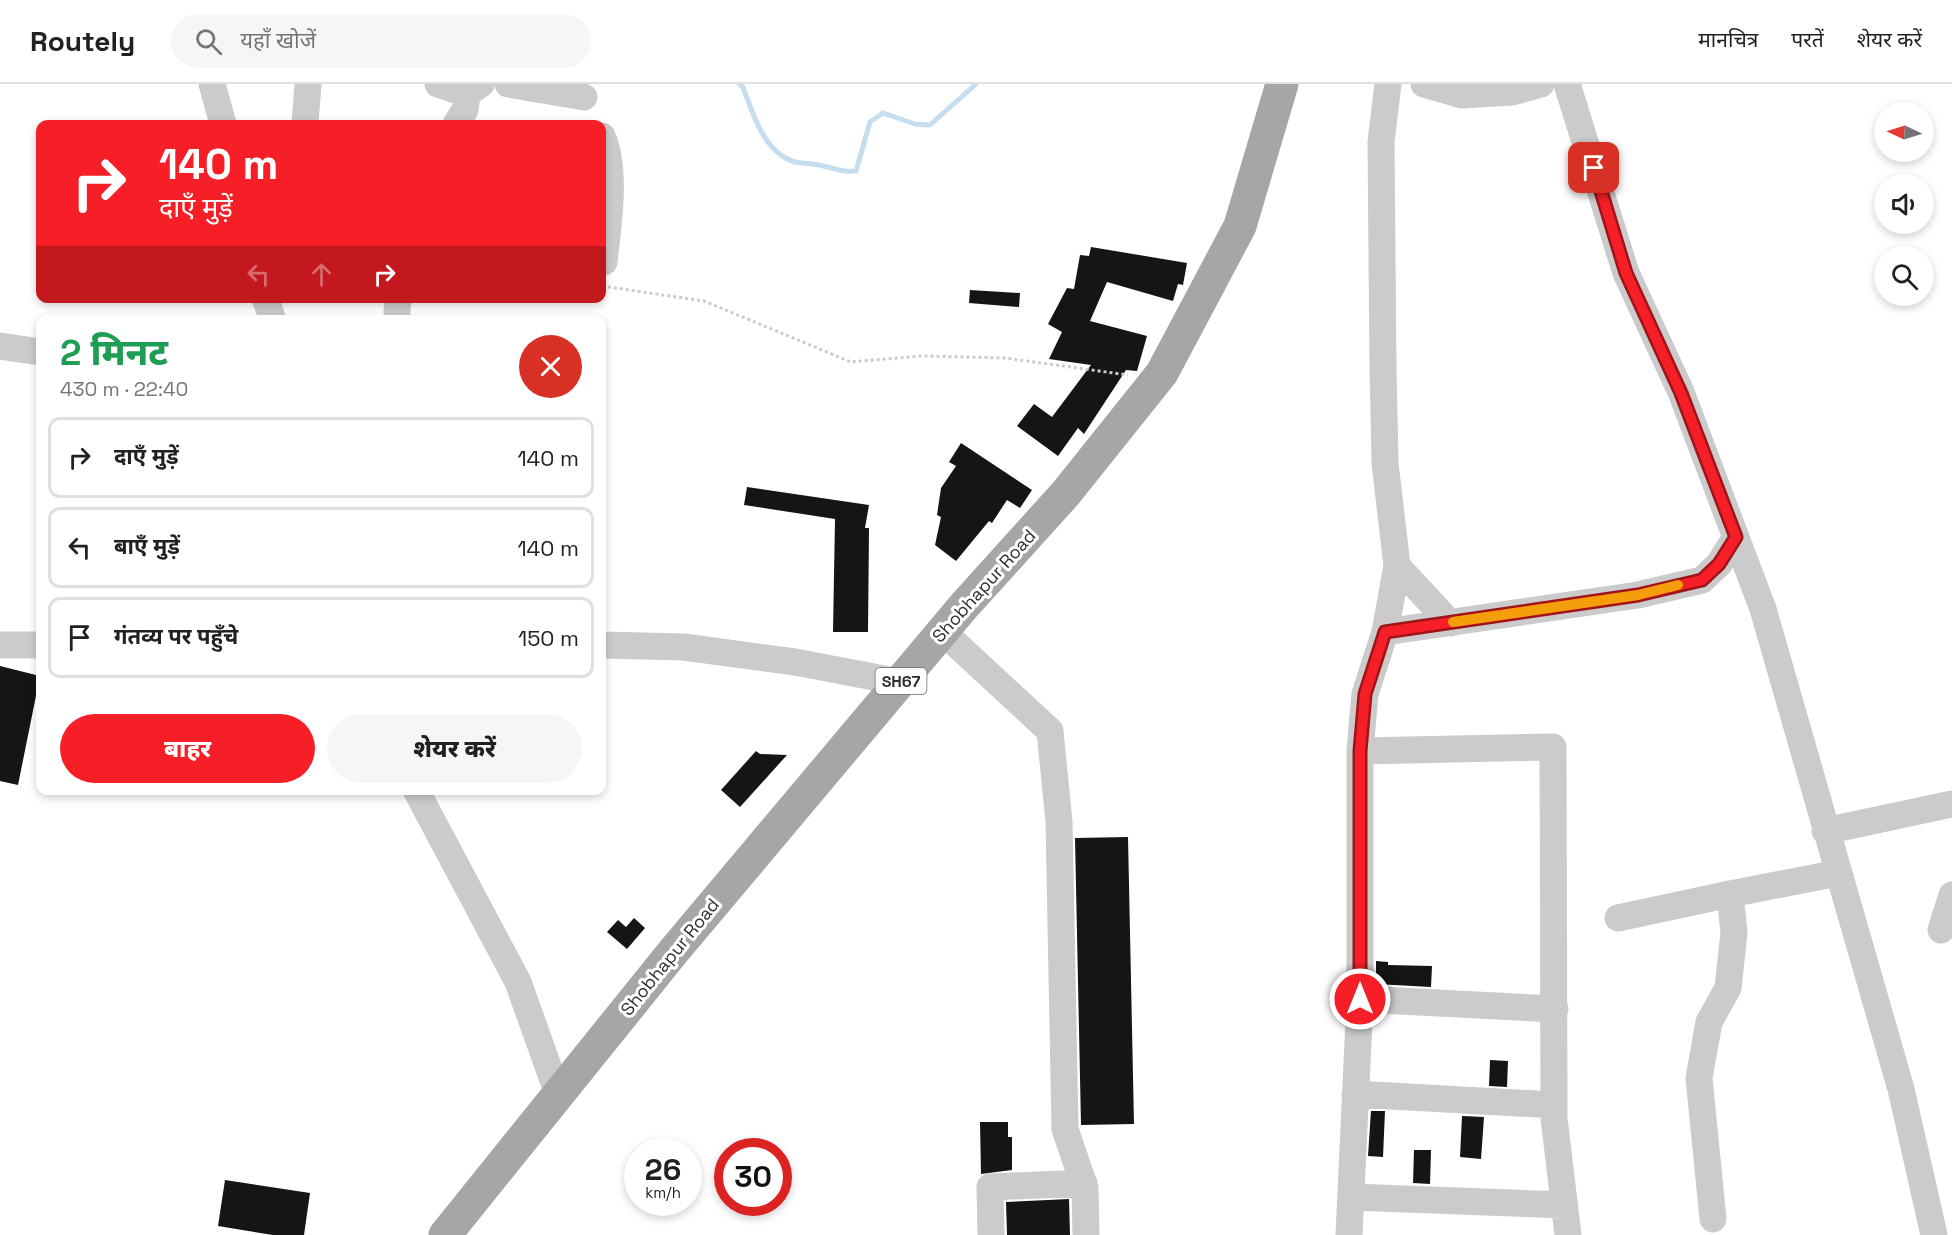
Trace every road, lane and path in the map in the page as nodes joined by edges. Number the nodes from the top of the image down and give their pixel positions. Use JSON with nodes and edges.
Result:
{"nodes":[{"id":1,"x":212,"y":84,"type":"edge"},
{"id":2,"x":308,"y":84,"type":"edge"},
{"id":3,"x":438,"y":84,"type":"edge"},
{"id":4,"x":508,"y":84,"type":"edge"},
{"id":5,"x":1282,"y":84,"type":"edge"},
{"id":6,"x":1388,"y":84,"type":"edge"},
{"id":7,"x":1424,"y":84,"type":"edge"},
{"id":8,"x":1541,"y":84,"type":"edge"},
{"id":9,"x":1568,"y":84,"type":"edge"},
{"id":10,"x":474,"y":89,"type":"edge"},
{"id":11,"x":582,"y":91,"type":"edge"},
{"id":12,"x":222,"y":120,"type":"edge"},
{"id":13,"x":305,"y":120,"type":"edge"},
{"id":14,"x":459,"y":120,"type":"edge"},
{"id":15,"x":594,"y":120,"type":"edge"},
{"id":16,"x":606,"y":158,"type":"edge"},
{"id":17,"x":606,"y":247,"type":"edge"},
{"id":18,"x":606,"y":275,"type":"edge"},
{"id":19,"x":0,"y":346,"type":"edge"},
{"id":20,"x":36,"y":351,"type":"edge"},
{"id":21,"x":1157,"y":379,"type":"junction"},
{"id":22,"x":1736,"y":537,"type":"junction"},
{"id":23,"x":1397,"y":566,"type":"junction"},
{"id":24,"x":1449,"y":623,"type":"junction"},
{"id":25,"x":942,"y":631,"type":"junction"},
{"id":26,"x":1385,"y":632,"type":"junction"},
{"id":27,"x":0,"y":645,"type":"edge"},
{"id":28,"x":36,"y":645,"type":"edge"},
{"id":29,"x":606,"y":645,"type":"edge"},
{"id":30,"x":900,"y":682,"type":"junction"},
{"id":31,"x":1360,"y":751,"type":"junction"},
{"id":32,"x":419,"y":795,"type":"edge"},
{"id":33,"x":1952,"y":804,"type":"edge"},
{"id":34,"x":1826,"y":831,"type":"junction"},
{"id":35,"x":1838,"y":873,"type":"junction"},
{"id":36,"x":1730,"y":894,"type":"junction"},
{"id":37,"x":1952,"y":896,"type":"edge"},
{"id":38,"x":1618,"y":918,"type":"dead end"},
{"id":39,"x":1941,"y":930,"type":"dead end"},
{"id":40,"x":1360,"y":999,"type":"junction"},
{"id":41,"x":1555,"y":1010,"type":"junction"},
{"id":42,"x":558,"y":1094,"type":"junction"},
{"id":43,"x":1355,"y":1094,"type":"junction"},
{"id":44,"x":1554,"y":1105,"type":"junction"},
{"id":45,"x":1084,"y":1183,"type":"junction"},
{"id":46,"x":1351,"y":1197,"type":"junction"},
{"id":47,"x":1564,"y":1205,"type":"junction"},
{"id":48,"x":1713,"y":1219,"type":"dead end"},
{"id":49,"x":445,"y":1235,"type":"edge"},
{"id":50,"x":991,"y":1235,"type":"edge"},
{"id":51,"x":1086,"y":1235,"type":"edge"},
{"id":52,"x":1349,"y":1235,"type":"edge"},
{"id":53,"x":1568,"y":1235,"type":"edge"},
{"id":54,"x":1934,"y":1235,"type":"edge"}],
"edges":[{"from":1,"to":12,"type":"street"},
{"from":2,"to":13,"type":"street"},
{"from":3,"to":10,"type":"street"},
{"from":4,"to":11,"type":"street"},
{"from":5,"to":21,"type":"main road","name":"Shobhapur Road","number":"SH67"},
{"from":6,"to":23,"type":"street"},
{"from":7,"to":8,"type":"street"},
{"from":9,"to":22,"type":"street"},
{"from":10,"to":14,"type":"street"},
{"from":11,"to":15,"type":"street"},
{"from":16,"to":17,"type":"street"},
{"from":18,"to":21,"type":"path"},
{"from":19,"to":20,"type":"street"},
{"from":21,"to":25,"type":"main road","name":"Shobhapur Road","number":"SH67"},
{"from":22,"to":24,"type":"street"},
{"from":22,"to":34,"type":"street"},
{"from":23,"to":24,"type":"street"},
{"from":23,"to":26,"type":"street"},
{"from":24,"to":26,"type":"street"},
{"from":25,"to":30,"type":"main road","name":"Shobhapur Road","number":"SH67"},
{"from":25,"to":45,"type":"street"},
{"from":26,"to":31,"type":"street"},
{"from":27,"to":28,"type":"street"},
{"from":29,"to":30,"type":"street"},
{"from":30,"to":42,"type":"main road","name":"Shobhapur Road","number":"SH67"},
{"from":31,"to":40,"type":"street"},
{"from":31,"to":41,"type":"street"},
{"from":32,"to":42,"type":"street"},
{"from":33,"to":34,"type":"street"},
{"from":34,"to":35,"type":"street"},
{"from":35,"to":36,"type":"street"},
{"from":35,"to":54,"type":"street"},
{"from":36,"to":38,"type":"street"},
{"from":36,"to":48,"type":"street"},
{"from":37,"to":39,"type":"street"},
{"from":40,"to":41,"type":"street"},
{"from":40,"to":43,"type":"street"},
{"from":41,"to":44,"type":"street"},
{"from":42,"to":49,"type":"main road","name":"Shobhapur Road","number":"SH67"},
{"from":43,"to":44,"type":"street"},
{"from":43,"to":46,"type":"street"},
{"from":44,"to":47,"type":"street"},
{"from":45,"to":50,"type":"street"},
{"from":45,"to":51,"type":"street"},
{"from":46,"to":47,"type":"street"},
{"from":46,"to":52,"type":"street"},
{"from":47,"to":53,"type":"street"}]}
